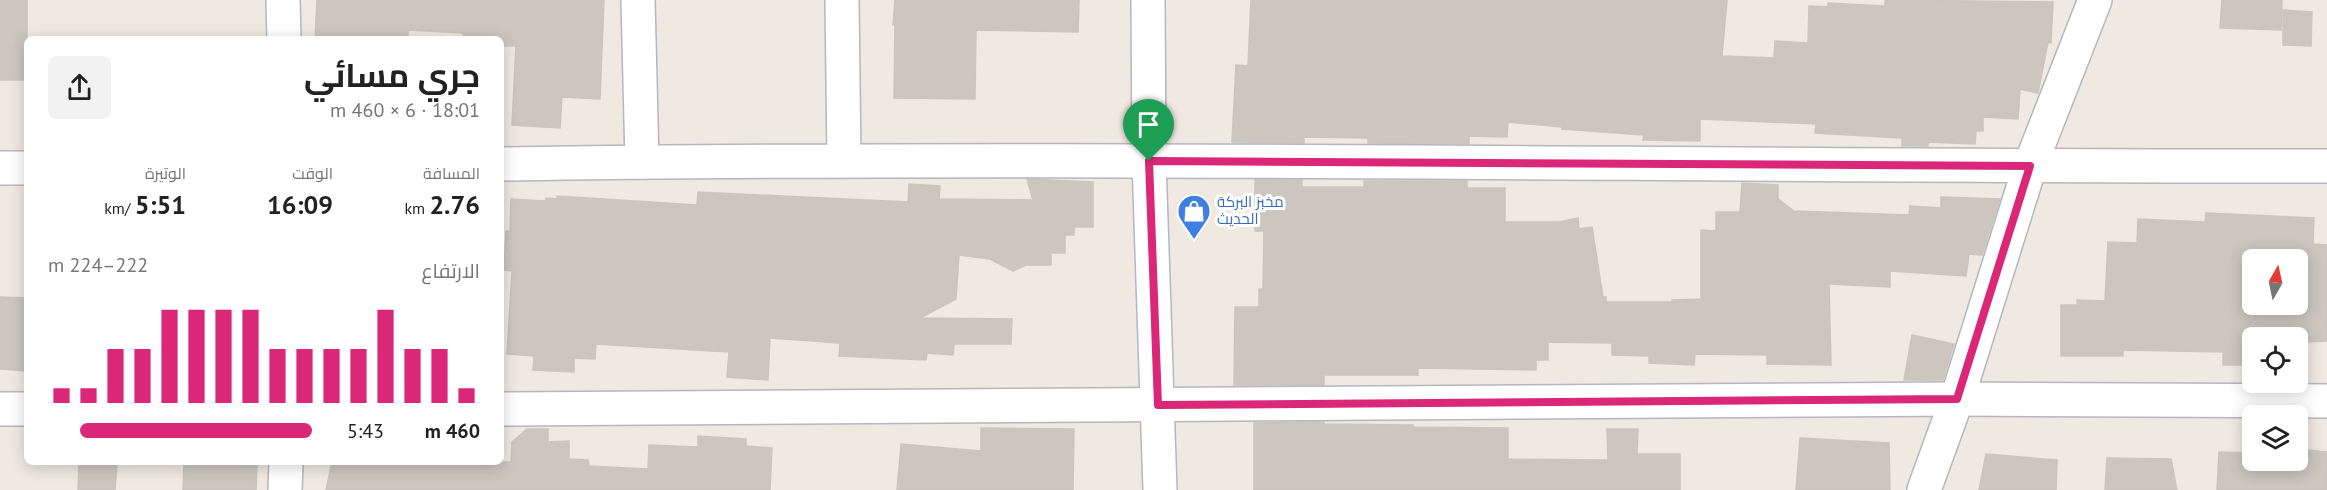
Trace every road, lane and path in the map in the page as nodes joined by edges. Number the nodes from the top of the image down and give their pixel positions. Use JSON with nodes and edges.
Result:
{"nodes":[{"id":1,"x":283,"y":0,"type":"edge"},
{"id":2,"x":638,"y":0,"type":"edge"},
{"id":3,"x":842,"y":0,"type":"edge"},
{"id":4,"x":1148,"y":0,"type":"edge"},
{"id":5,"x":2095,"y":0,"type":"edge"},
{"id":6,"x":284,"y":36,"type":"edge"},
{"id":7,"x":844,"y":160,"type":"junction"},
{"id":8,"x":1149,"y":161,"type":"junction"},
{"id":9,"x":642,"y":162,"type":"junction"},
{"id":10,"x":504,"y":164,"type":"edge"},
{"id":11,"x":2030,"y":166,"type":"junction"},
{"id":12,"x":2327,"y":166,"type":"edge"},
{"id":13,"x":0,"y":168,"type":"edge"},
{"id":14,"x":24,"y":168,"type":"edge"},
{"id":15,"x":1957,"y":399,"type":"junction"},
{"id":16,"x":2327,"y":401,"type":"edge"},
{"id":17,"x":1158,"y":405,"type":"junction"},
{"id":18,"x":0,"y":409,"type":"edge"},
{"id":19,"x":24,"y":409,"type":"edge"},
{"id":20,"x":504,"y":409,"type":"edge"},
{"id":21,"x":286,"y":465,"type":"edge"},
{"id":22,"x":285,"y":490,"type":"edge"},
{"id":23,"x":1160,"y":490,"type":"edge"},
{"id":24,"x":1924,"y":490,"type":"edge"}],
"edges":[{"from":1,"to":6,"type":"street"},
{"from":2,"to":9,"type":"street"},
{"from":3,"to":7,"type":"street"},
{"from":4,"to":8,"type":"street"},
{"from":5,"to":11,"type":"street"},
{"from":7,"to":8,"type":"street"},
{"from":7,"to":9,"type":"street"},
{"from":8,"to":11,"type":"street"},
{"from":8,"to":17,"type":"street"},
{"from":9,"to":10,"type":"street"},
{"from":11,"to":12,"type":"street"},
{"from":11,"to":15,"type":"street"},
{"from":13,"to":14,"type":"street"},
{"from":15,"to":16,"type":"street"},
{"from":15,"to":17,"type":"street"},
{"from":15,"to":24,"type":"street"},
{"from":17,"to":20,"type":"street"},
{"from":17,"to":23,"type":"street"},
{"from":18,"to":19,"type":"street"},
{"from":21,"to":22,"type":"street"}]}
